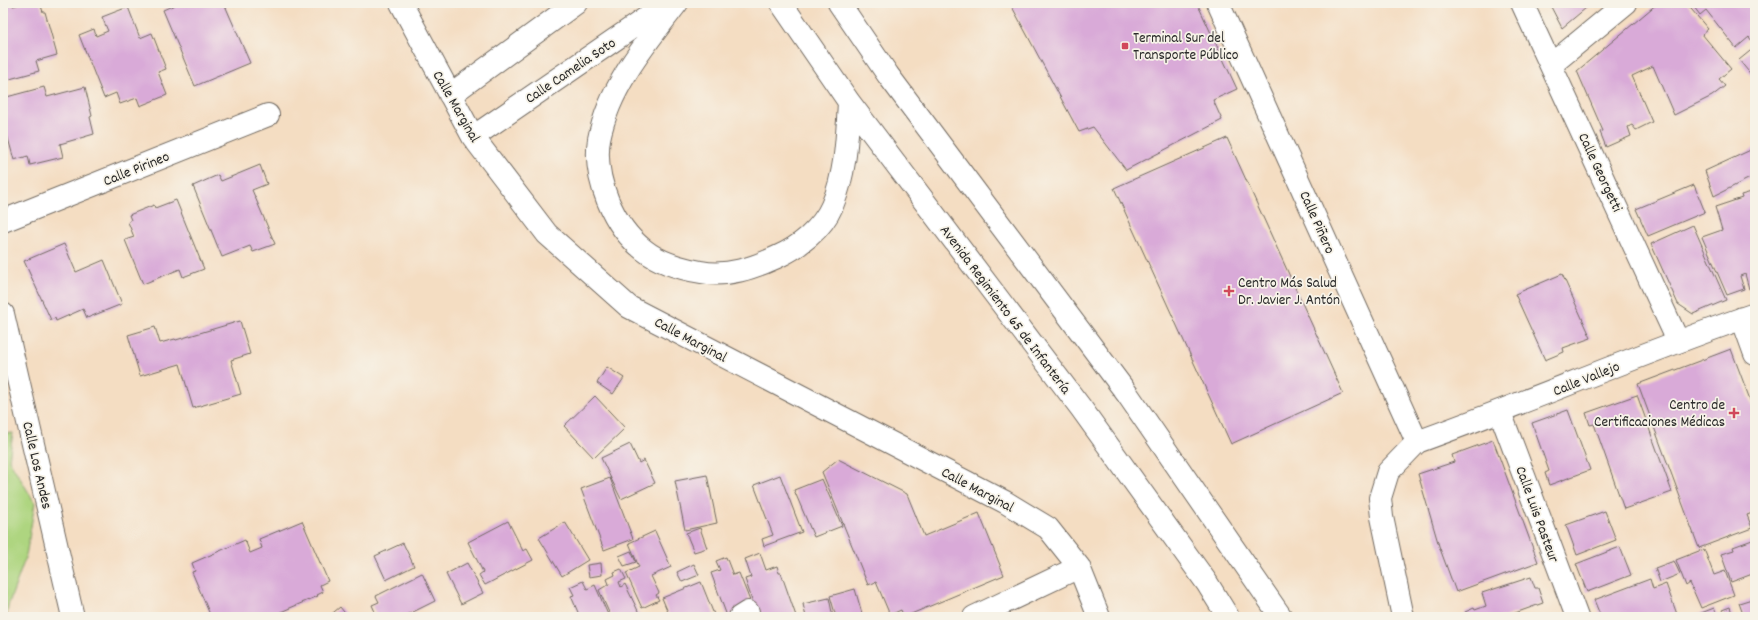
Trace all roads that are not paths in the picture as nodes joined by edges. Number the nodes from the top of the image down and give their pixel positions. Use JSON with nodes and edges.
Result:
{"nodes":[{"id":1,"x":401,"y":3,"type":"edge"},
{"id":2,"x":576,"y":3,"type":"edge"},
{"id":3,"x":668,"y":3,"type":"edge"},
{"id":4,"x":677,"y":3,"type":"edge"},
{"id":5,"x":781,"y":3,"type":"edge"},
{"id":6,"x":839,"y":3,"type":"edge"},
{"id":7,"x":1218,"y":3,"type":"edge"},
{"id":8,"x":1522,"y":3,"type":"edge"},
{"id":9,"x":1626,"y":3,"type":"edge"},
{"id":10,"x":1552,"y":64,"type":"junction"},
{"id":11,"x":450,"y":95,"type":"junction"},
{"id":12,"x":849,"y":102,"type":"junction"},
{"id":13,"x":268,"y":115,"type":"dead end"},
{"id":14,"x":473,"y":137,"type":"junction"},
{"id":15,"x":3,"y":221,"type":"edge"},
{"id":16,"x":3,"y":314,"type":"edge"},
{"id":17,"x":1749,"y":316,"type":"edge"},
{"id":18,"x":1678,"y":341,"type":"junction"},
{"id":19,"x":1755,"y":354,"type":"edge"},
{"id":20,"x":1500,"y":412,"type":"junction"},
{"id":21,"x":1418,"y":442,"type":"junction"},
{"id":22,"x":1079,"y":567,"type":"junction"},
{"id":23,"x":72,"y":617,"type":"edge"},
{"id":24,"x":974,"y":617,"type":"edge"},
{"id":25,"x":1099,"y":617,"type":"edge"},
{"id":26,"x":1228,"y":617,"type":"edge"},
{"id":27,"x":1281,"y":617,"type":"edge"},
{"id":28,"x":1403,"y":617,"type":"edge"},
{"id":29,"x":1577,"y":617,"type":"edge"}],
"edges":[{"from":1,"to":11,"type":"main road","name":"Calle Marginal"},
{"from":2,"to":11,"type":"main road"},
{"from":3,"to":14,"type":"main road","name":"Calle Camelia Soto"},
{"from":4,"to":12,"type":"main road"},
{"from":5,"to":12,"type":"main road","name":"Avenida Regimiento 65 de Infantería"},
{"from":6,"to":27,"type":"main road"},
{"from":7,"to":21,"type":"main road","name":"Calle Piñero"},
{"from":8,"to":10,"type":"main road","name":"Calle Georgetti"},
{"from":9,"to":10,"type":"main road"},
{"from":10,"to":18,"type":"main road","name":"Calle Georgetti"},
{"from":11,"to":14,"type":"main road","name":"Calle Marginal"},
{"from":12,"to":26,"type":"main road","name":"Avenida Regimiento 65 de Infantería"},
{"from":13,"to":15,"type":"main road","name":"Calle Pirineo"},
{"from":14,"to":22,"type":"main road","name":"Calle Marginal"},
{"from":16,"to":23,"type":"main road","name":"Calle Los Andes"},
{"from":17,"to":18,"type":"main road","name":"Calle Vallejo"},
{"from":17,"to":19,"type":"main road"},
{"from":18,"to":20,"type":"main road","name":"Calle Vallejo"},
{"from":20,"to":21,"type":"main road","name":"Calle Vallejo"},
{"from":20,"to":29,"type":"main road","name":"Calle Luis Pasteur"},
{"from":21,"to":28,"type":"main road"},
{"from":22,"to":24,"type":"main road"},
{"from":22,"to":25,"type":"main road","name":"Calle Marginal"}]}
